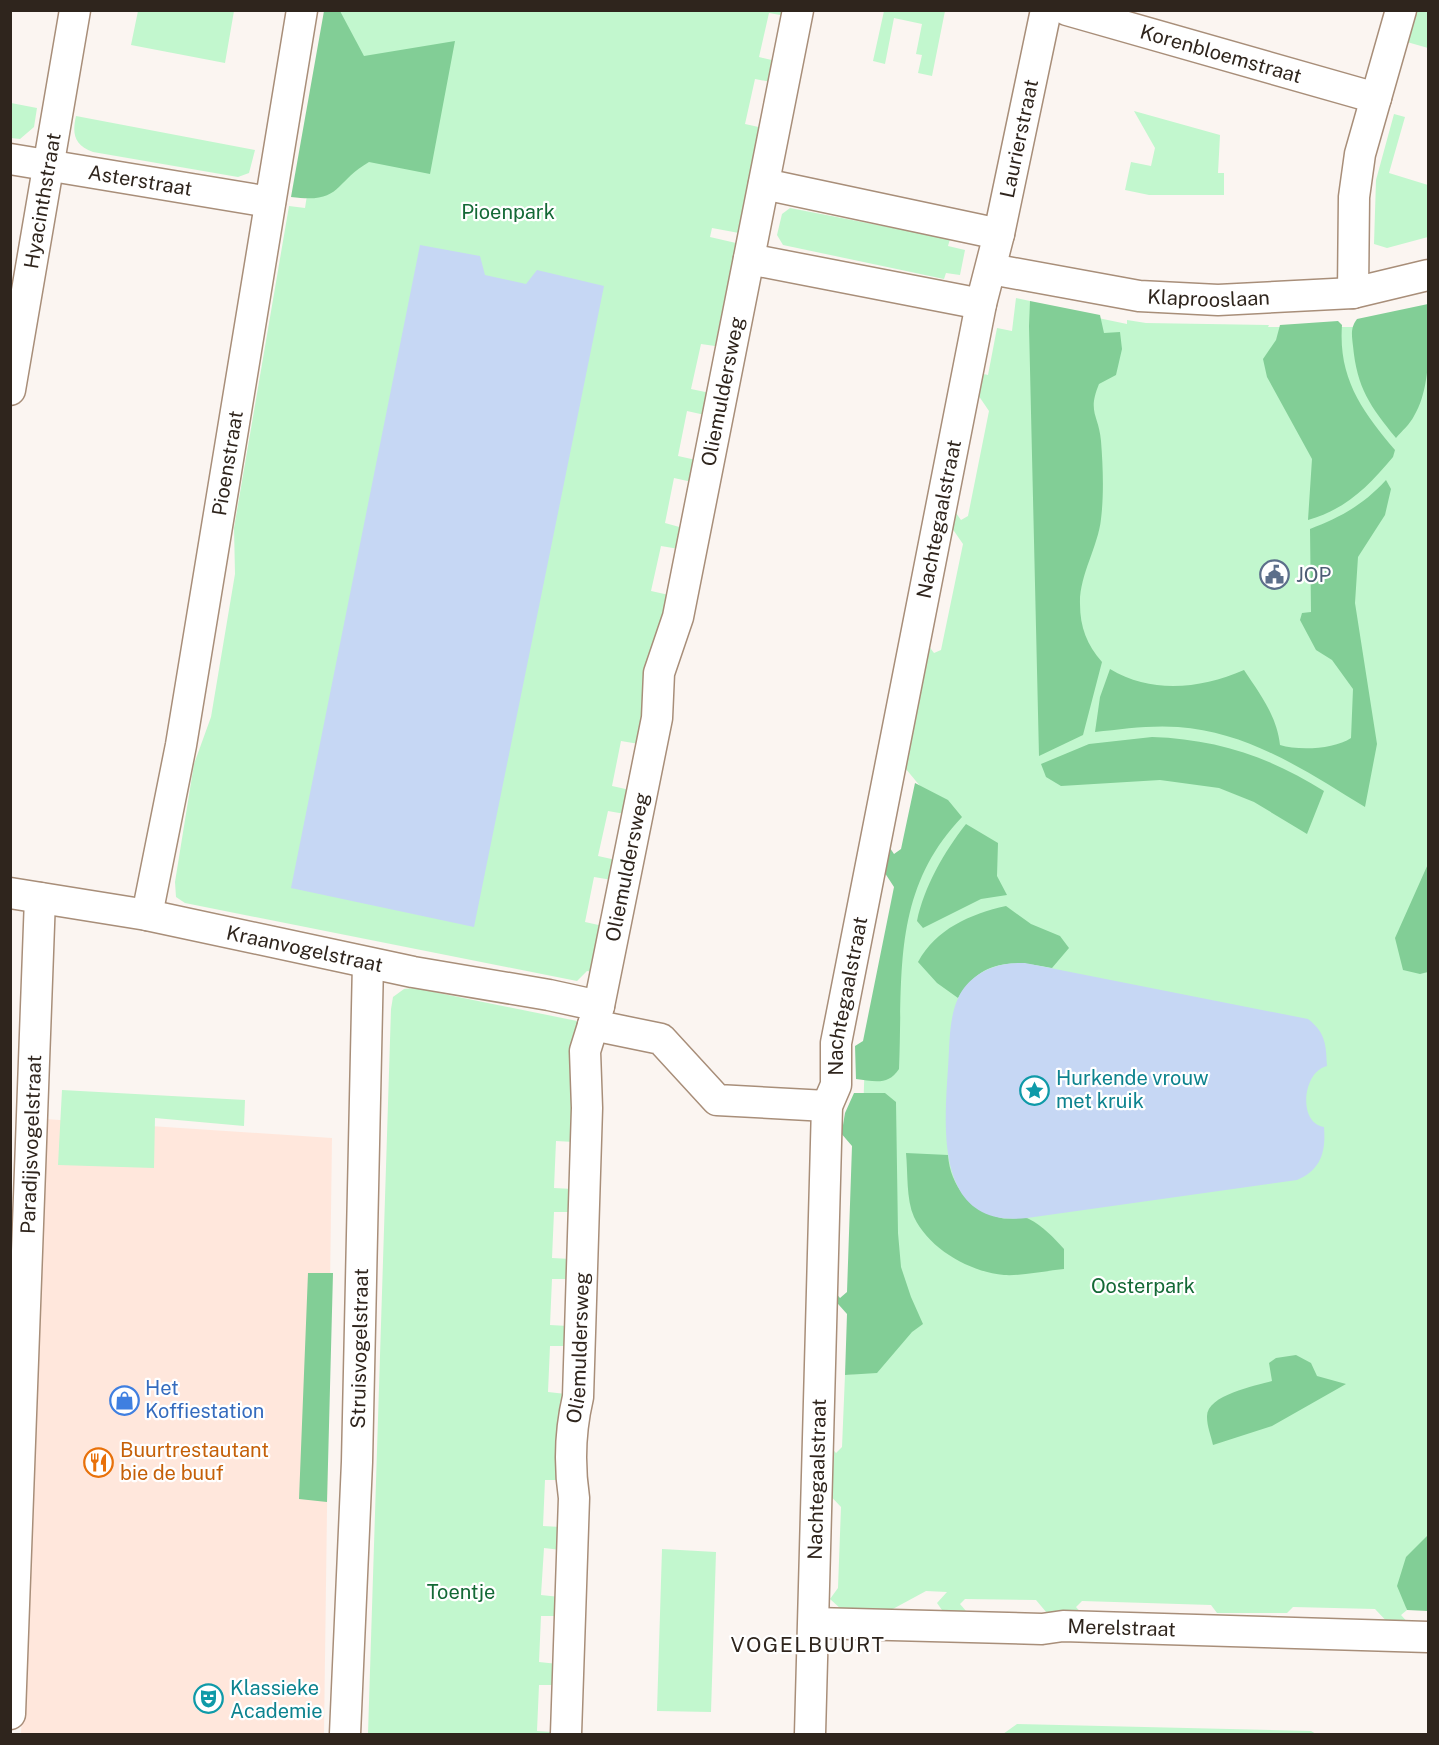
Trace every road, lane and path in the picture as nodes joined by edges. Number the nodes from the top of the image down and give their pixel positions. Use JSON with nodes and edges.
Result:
{"nodes":[{"id":1,"x":75,"y":10,"type":"edge"},
{"id":2,"x":302,"y":10,"type":"edge"},
{"id":3,"x":798,"y":10,"type":"edge"},
{"id":4,"x":1046,"y":10,"type":"edge"},
{"id":5,"x":1067,"y":10,"type":"edge"},
{"id":6,"x":1401,"y":10,"type":"edge"},
{"id":7,"x":1376,"y":98,"type":"junction"},
{"id":8,"x":10,"y":159,"type":"edge"},
{"id":9,"x":47,"y":164,"type":"junction"},
{"id":10,"x":764,"y":184,"type":"junction"},
{"id":11,"x":270,"y":202,"type":"junction"},
{"id":12,"x":999,"y":234,"type":"junction"},
{"id":13,"x":749,"y":258,"type":"junction"},
{"id":14,"x":991,"y":269,"type":"junction"},
{"id":15,"x":1428,"y":275,"type":"edge"},
{"id":16,"x":1353,"y":293,"type":"junction"},
{"id":17,"x":981,"y":304,"type":"junction"},
{"id":18,"x":10,"y":390,"type":"edge"},
{"id":19,"x":10,"y":893,"type":"edge"},
{"id":20,"x":40,"y":898,"type":"junction"},
{"id":21,"x":147,"y":915,"type":"junction"},
{"id":22,"x":368,"y":963,"type":"junction"},
{"id":23,"x":596,"y":1016,"type":"junction"},
{"id":24,"x":827,"y":1106,"type":"junction"},
{"id":25,"x":814,"y":1623,"type":"junction"},
{"id":26,"x":1428,"y":1637,"type":"edge"},
{"id":27,"x":10,"y":1714,"type":"edge"},
{"id":28,"x":345,"y":1734,"type":"edge"},
{"id":29,"x":566,"y":1734,"type":"edge"},
{"id":30,"x":810,"y":1734,"type":"edge"}],
"edges":[{"from":1,"to":9,"type":"street","name":"Hyacinthstraat"},
{"from":2,"to":11,"type":"street","name":"Pioenstraat"},
{"from":3,"to":10,"type":"street","name":"Oliemuldersweg"},
{"from":4,"to":12,"type":"street","name":"Laurierstraat"},
{"from":5,"to":7,"type":"street","name":"Korenbloemstraat"},
{"from":6,"to":7,"type":"street"},
{"from":7,"to":16,"type":"street"},
{"from":8,"to":9,"type":"street","name":"Asterstraat"},
{"from":9,"to":11,"type":"street","name":"Asterstraat"},
{"from":9,"to":18,"type":"street","name":"Hyacinthstraat"},
{"from":10,"to":12,"type":"street"},
{"from":10,"to":13,"type":"street","name":"Oliemuldersweg"},
{"from":11,"to":21,"type":"street","name":"Pioenstraat"},
{"from":12,"to":14,"type":"street","name":"Laurierstraat"},
{"from":13,"to":17,"type":"street"},
{"from":13,"to":23,"type":"street","name":"Oliemuldersweg"},
{"from":14,"to":16,"type":"street","name":"Klaprooslaan"},
{"from":14,"to":17,"type":"street","name":"Nachtegaalstraat"},
{"from":15,"to":16,"type":"street","name":"Klaprooslaan"},
{"from":17,"to":24,"type":"street","name":"Nachtegaalstraat"},
{"from":19,"to":20,"type":"street","name":"Kraanvogelstraat"},
{"from":20,"to":21,"type":"street","name":"Kraanvogelstraat"},
{"from":20,"to":27,"type":"street","name":"Paradijsvogelstraat"},
{"from":21,"to":22,"type":"street","name":"Kraanvogelstraat"},
{"from":22,"to":23,"type":"street","name":"Kraanvogelstraat"},
{"from":22,"to":28,"type":"street","name":"Struisvogelstraat"},
{"from":23,"to":24,"type":"street","name":"Kraanvogelstraat"},
{"from":23,"to":29,"type":"street","name":"Oliemuldersweg"},
{"from":24,"to":25,"type":"street","name":"Nachtegaalstraat"},
{"from":25,"to":26,"type":"street","name":"Merelstraat"},
{"from":25,"to":30,"type":"street","name":"Nachtegaalstraat"}]}
